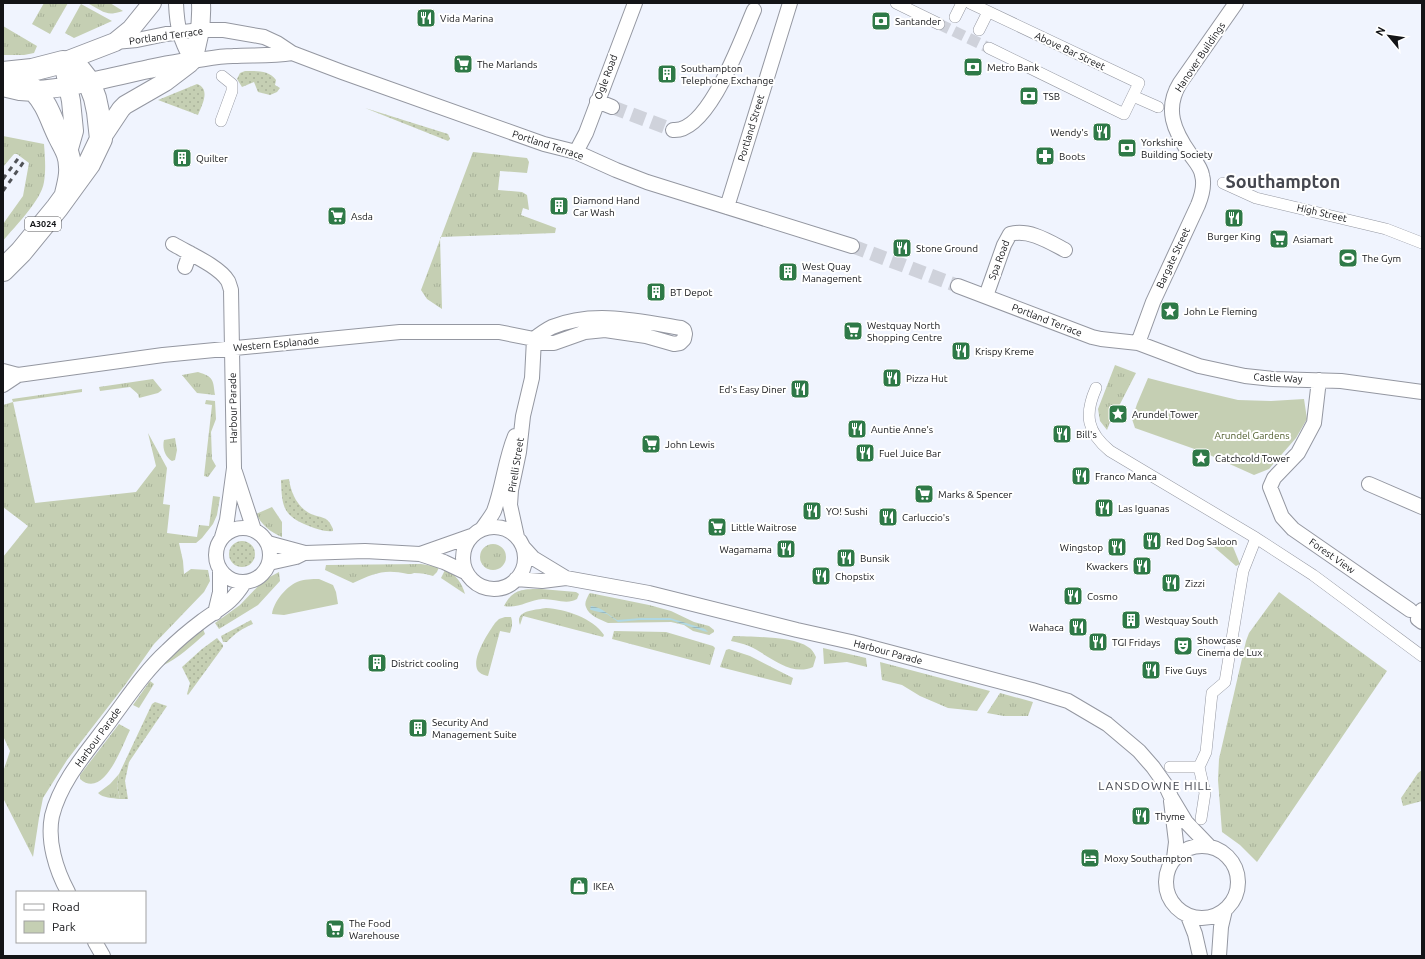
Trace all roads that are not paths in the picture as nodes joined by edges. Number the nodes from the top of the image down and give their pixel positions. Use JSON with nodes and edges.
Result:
{"nodes":[{"id":1,"x":152,"y":3,"type":"edge"},
{"id":2,"x":176,"y":3,"type":"edge"},
{"id":3,"x":201,"y":3,"type":"edge"},
{"id":4,"x":634,"y":3,"type":"edge"},
{"id":5,"x":790,"y":3,"type":"edge"},
{"id":6,"x":896,"y":3,"type":"edge"},
{"id":7,"x":962,"y":3,"type":"edge"},
{"id":8,"x":970,"y":3,"type":"edge"},
{"id":9,"x":1236,"y":3,"type":"edge"},
{"id":10,"x":754,"y":10,"type":"dead end"},
{"id":11,"x":988,"y":12,"type":"junction"},
{"id":12,"x":955,"y":17,"type":"dead end"},
{"id":13,"x":939,"y":24,"type":"tunnel mouth"},
{"id":14,"x":201,"y":30,"type":"junction"},
{"id":15,"x":980,"y":30,"type":"dead end"},
{"id":16,"x":179,"y":32,"type":"junction"},
{"id":17,"x":115,"y":42,"type":"junction"},
{"id":18,"x":989,"y":48,"type":"tunnel mouth"},
{"id":19,"x":292,"y":53,"type":"junction"},
{"id":20,"x":63,"y":62,"type":"junction"},
{"id":21,"x":192,"y":62,"type":"junction"},
{"id":22,"x":3,"y":73,"type":"edge"},
{"id":23,"x":222,"y":76,"type":"dead end"},
{"id":24,"x":79,"y":84,"type":"junction"},
{"id":25,"x":3,"y":85,"type":"edge"},
{"id":26,"x":34,"y":90,"type":"junction"},
{"id":27,"x":1133,"y":96,"type":"junction"},
{"id":28,"x":597,"y":101,"type":"junction"},
{"id":29,"x":612,"y":107,"type":"tunnel mouth"},
{"id":30,"x":1158,"y":107,"type":"dead end"},
{"id":31,"x":221,"y":121,"type":"dead end"},
{"id":32,"x":673,"y":130,"type":"tunnel mouth"},
{"id":33,"x":101,"y":139,"type":"junction"},
{"id":34,"x":68,"y":152,"type":"junction"},
{"id":35,"x":576,"y":152,"type":"junction"},
{"id":36,"x":1202,"y":173,"type":"joint"},
{"id":37,"x":1223,"y":183,"type":"dead end"},
{"id":38,"x":66,"y":195,"type":"junction"},
{"id":39,"x":727,"y":207,"type":"junction"},
{"id":40,"x":1422,"y":243,"type":"edge"},
{"id":41,"x":173,"y":244,"type":"dead end"},
{"id":42,"x":852,"y":246,"type":"tunnel mouth"},
{"id":43,"x":1065,"y":250,"type":"dead end"},
{"id":44,"x":20,"y":252,"type":"junction"},
{"id":45,"x":190,"y":253,"type":"junction"},
{"id":46,"x":185,"y":267,"type":"dead end"},
{"id":47,"x":3,"y":270,"type":"edge"},
{"id":48,"x":3,"y":285,"type":"edge"},
{"id":49,"x":958,"y":286,"type":"tunnel mouth"},
{"id":50,"x":986,"y":296,"type":"junction"},
{"id":51,"x":534,"y":339,"type":"junction"},
{"id":52,"x":1138,"y":344,"type":"junction"},
{"id":53,"x":232,"y":348,"type":"junction"},
{"id":54,"x":3,"y":371,"type":"edge"},
{"id":55,"x":18,"y":375,"type":"junction"},
{"id":56,"x":1319,"y":380,"type":"junction"},
{"id":57,"x":3,"y":385,"type":"edge"},
{"id":58,"x":1091,"y":389,"type":"dead end"},
{"id":59,"x":1422,"y":392,"type":"edge"},
{"id":60,"x":523,"y":416,"type":"junction"},
{"id":61,"x":234,"y":468,"type":"junction"},
{"id":62,"x":1369,"y":484,"type":"dead end"},
{"id":63,"x":1422,"y":507,"type":"edge"},
{"id":64,"x":254,"y":530,"type":"junction"},
{"id":65,"x":476,"y":533,"type":"junction"},
{"id":66,"x":222,"y":537,"type":"junction"},
{"id":67,"x":1256,"y":538,"type":"junction"},
{"id":68,"x":520,"y":542,"type":"junction"},
{"id":69,"x":268,"y":543,"type":"junction"},
{"id":70,"x":305,"y":552,"type":"junction"},
{"id":71,"x":420,"y":554,"type":"junction"},
{"id":72,"x":269,"y":564,"type":"junction"},
{"id":73,"x":220,"y":570,"type":"junction"},
{"id":74,"x":465,"y":572,"type":"junction"},
{"id":75,"x":566,"y":578,"type":"junction"},
{"id":76,"x":516,"y":579,"type":"junction"},
{"id":77,"x":244,"y":583,"type":"junction"},
{"id":78,"x":214,"y":613,"type":"junction"},
{"id":79,"x":1418,"y":615,"type":"edge"},
{"id":80,"x":1422,"y":656,"type":"edge"},
{"id":81,"x":1170,"y":767,"type":"dead end"},
{"id":82,"x":1199,"y":767,"type":"junction"},
{"id":83,"x":1171,"y":797,"type":"junction"},
{"id":84,"x":1201,"y":819,"type":"dead end"},
{"id":85,"x":1209,"y":846,"type":"junction"},
{"id":86,"x":1174,"y":858,"type":"junction"},
{"id":87,"x":68,"y":891,"type":"edge"},
{"id":88,"x":1226,"y":910,"type":"junction"},
{"id":89,"x":1188,"y":916,"type":"junction"},
{"id":90,"x":96,"y":943,"type":"edge"},
{"id":91,"x":103,"y":956,"type":"edge"},
{"id":92,"x":1200,"y":956,"type":"edge"},
{"id":93,"x":1219,"y":956,"type":"edge"}],
"edges":[{"from":1,"to":17,"type":"street"},
{"from":2,"to":16,"type":"street"},
{"from":3,"to":14,"type":"street"},
{"from":4,"to":28,"type":"street","name":"Ogle Road"},
{"from":5,"to":39,"type":"street","name":"Portland Street"},
{"from":6,"to":13,"type":"street"},
{"from":7,"to":12,"type":"street"},
{"from":8,"to":11,"type":"street","name":"Above Bar Street"},
{"from":9,"to":36,"type":"street","name":"Hanover Buildings"},
{"from":10,"to":32,"type":"street"},
{"from":11,"to":15,"type":"street"},
{"from":11,"to":27,"type":"street","name":"Above Bar Street"},
{"from":14,"to":16,"type":"street","name":"Portland Terrace"},
{"from":14,"to":19,"type":"street","name":"Portland Terrace"},
{"from":14,"to":21,"type":"street"},
{"from":16,"to":17,"type":"street","name":"Portland Terrace"},
{"from":16,"to":21,"type":"street"},
{"from":17,"to":20,"type":"street","name":"Portland Terrace"},
{"from":18,"to":27,"type":"street","name":"Above Bar Street"},
{"from":19,"to":21,"type":"street","name":"Portland Terrace"},
{"from":19,"to":35,"type":"street","name":"Portland Terrace"},
{"from":20,"to":22,"type":"main road"},
{"from":20,"to":24,"type":"main road"},
{"from":21,"to":24,"type":"street","name":"Portland Terrace"},
{"from":21,"to":33,"type":"street","name":"Portland Terrace"},
{"from":23,"to":31,"type":"street"},
{"from":24,"to":26,"type":"street","name":"Portland Terrace"},
{"from":24,"to":33,"type":"main road"},
{"from":24,"to":34,"type":"street"},
{"from":25,"to":26,"type":"main road"},
{"from":26,"to":34,"type":"main road","number":"A3024"},
{"from":27,"to":30,"type":"street"},
{"from":28,"to":29,"type":"street"},
{"from":28,"to":35,"type":"street","name":"Ogle Road"},
{"from":33,"to":38,"type":"main road","number":"A3024"},
{"from":34,"to":38,"type":"main road","number":"A3024"},
{"from":35,"to":39,"type":"street","name":"Portland Terrace"},
{"from":36,"to":52,"type":"street","name":"Bargate Street"},
{"from":37,"to":40,"type":"street","name":"High Street"},
{"from":38,"to":44,"type":"main road","number":"A3024"},
{"from":39,"to":42,"type":"street","name":"Portland Terrace"},
{"from":41,"to":45,"type":"street"},
{"from":43,"to":50,"type":"street","name":"Spa Road"},
{"from":44,"to":47,"type":"main road","number":"A3024"},
{"from":44,"to":48,"type":"main road","number":"A3024"},
{"from":45,"to":46,"type":"street"},
{"from":45,"to":53,"type":"street","name":"Harbour Parade"},
{"from":49,"to":50,"type":"street","name":"Portland Terrace"},
{"from":50,"to":52,"type":"street","name":"Portland Terrace"},
{"from":51,"to":51,"type":"street","name":"Western Esplanade"},
{"from":51,"to":53,"type":"street","name":"Western Esplanade"},
{"from":51,"to":60,"type":"street","name":"Pirelli Street"},
{"from":52,"to":56,"type":"street","name":"Castle Way"},
{"from":53,"to":55,"type":"street","name":"Western Esplanade"},
{"from":53,"to":61,"type":"street","name":"Harbour Parade"},
{"from":54,"to":55,"type":"street","name":"Western Esplanade"},
{"from":55,"to":57,"type":"street","name":"Western Esplanade"},
{"from":56,"to":59,"type":"street","name":"Castle Way"},
{"from":56,"to":79,"type":"street","name":"Forest View"},
{"from":58,"to":67,"type":"street"},
{"from":60,"to":65,"type":"street","name":"Pirelli Street"},
{"from":60,"to":68,"type":"street","name":"Pirelli Street"},
{"from":61,"to":64,"type":"street","name":"Harbour Parade"},
{"from":61,"to":66,"type":"street","name":"Harbour Parade"},
{"from":62,"to":63,"type":"street"},
{"from":64,"to":66,"type":"street"},
{"from":64,"to":69,"type":"street"},
{"from":65,"to":68,"type":"street"},
{"from":65,"to":71,"type":"street"},
{"from":65,"to":74,"type":"street"},
{"from":66,"to":73,"type":"street"},
{"from":67,"to":80,"type":"street"},
{"from":67,"to":82,"type":"street"},
{"from":68,"to":75,"type":"street","name":"Harbour Parade"},
{"from":68,"to":76,"type":"street"},
{"from":69,"to":70,"type":"street"},
{"from":69,"to":72,"type":"street"},
{"from":70,"to":71,"type":"street"},
{"from":70,"to":72,"type":"street"},
{"from":71,"to":74,"type":"street"},
{"from":72,"to":77,"type":"street"},
{"from":73,"to":77,"type":"street"},
{"from":73,"to":78,"type":"street"},
{"from":74,"to":76,"type":"street"},
{"from":75,"to":76,"type":"street","name":"Harbour Parade"},
{"from":75,"to":83,"type":"street","name":"Harbour Parade"},
{"from":77,"to":78,"type":"street","name":"Harbour Parade"},
{"from":78,"to":87,"type":"street","name":"Harbour Parade"},
{"from":81,"to":82,"type":"street"},
{"from":82,"to":84,"type":"street"},
{"from":83,"to":85,"type":"street","name":"Harbour Parade"},
{"from":83,"to":86,"type":"street","name":"Harbour Parade"},
{"from":85,"to":86,"type":"street"},
{"from":85,"to":88,"type":"street"},
{"from":86,"to":89,"type":"street"},
{"from":88,"to":89,"type":"street"},
{"from":88,"to":93,"type":"street"},
{"from":89,"to":92,"type":"street"},
{"from":90,"to":91,"type":"street"}]}
